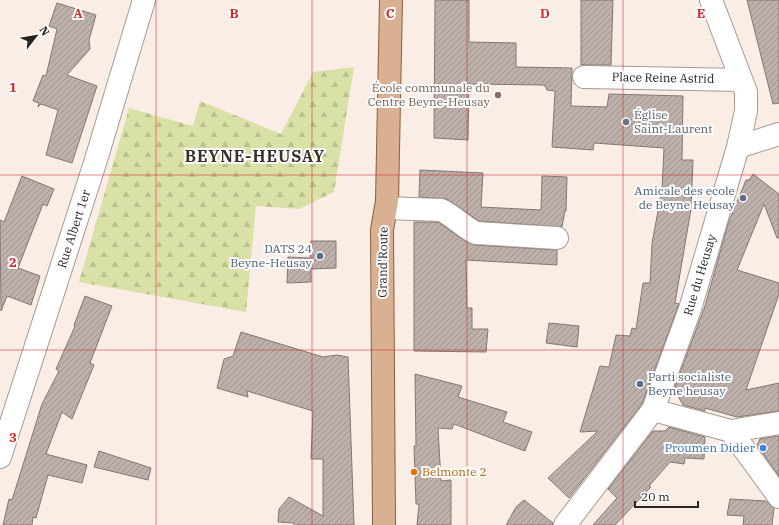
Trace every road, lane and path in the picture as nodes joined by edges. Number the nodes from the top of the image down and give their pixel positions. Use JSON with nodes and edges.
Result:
{"nodes":[{"id":1,"x":144,"y":0,"type":"edge"},
{"id":2,"x":391,"y":0,"type":"edge"},
{"id":3,"x":711,"y":0,"type":"edge"},
{"id":4,"x":584,"y":77,"type":"dead end"},
{"id":5,"x":741,"y":80,"type":"junction"},
{"id":6,"x":779,"y":134,"type":"edge"},
{"id":7,"x":738,"y":147,"type":"junction"},
{"id":8,"x":386,"y":208,"type":"junction"},
{"id":9,"x":557,"y":238,"type":"dead end"},
{"id":10,"x":653,"y":410,"type":"junction"},
{"id":11,"x":779,"y":423,"type":"edge"},
{"id":12,"x":731,"y":431,"type":"junction"},
{"id":13,"x":0,"y":457,"type":"edge"},
{"id":14,"x":779,"y":497,"type":"edge"},
{"id":15,"x":384,"y":525,"type":"edge"},
{"id":16,"x":564,"y":525,"type":"edge"}],
"edges":[{"from":1,"to":13,"type":"street","name":"Rue Albert 1er"},
{"from":2,"to":8,"type":"main road","name":"Grand'Route"},
{"from":3,"to":5,"type":"street","name":"Rue du Heusay"},
{"from":4,"to":5,"type":"street","name":"Place Reine Astrid"},
{"from":5,"to":7,"type":"street","name":"Rue du Heusay"},
{"from":6,"to":7,"type":"street"},
{"from":7,"to":10,"type":"street","name":"Rue du Heusay"},
{"from":8,"to":9,"type":"street"},
{"from":8,"to":15,"type":"main road","name":"Grand'Route"},
{"from":10,"to":12,"type":"street"},
{"from":10,"to":16,"type":"street","name":"Rue du Heusay"},
{"from":11,"to":12,"type":"street"},
{"from":12,"to":14,"type":"street"}]}
